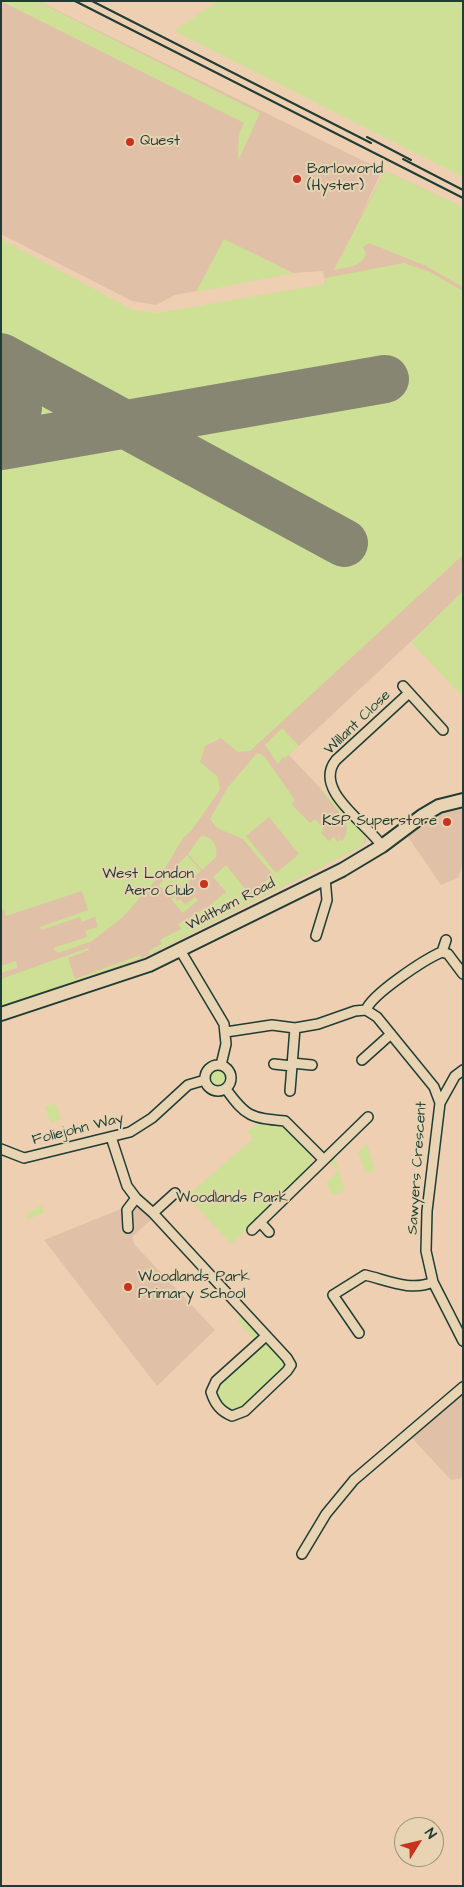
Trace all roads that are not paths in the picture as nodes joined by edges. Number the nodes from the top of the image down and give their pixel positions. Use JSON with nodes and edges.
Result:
{"nodes":[{"id":1,"x":444,"y":730,"type":"dead end"},
{"id":2,"x":463,"y":800,"type":"edge"},
{"id":3,"x":382,"y":846,"type":"junction"},
{"id":4,"x":325,"y":878,"type":"junction"},
{"id":5,"x":316,"y":936,"type":"dead end"},
{"id":6,"x":446,"y":940,"type":"dead end"},
{"id":7,"x":180,"y":950,"type":"junction"},
{"id":8,"x":442,"y":952,"type":"junction"},
{"id":9,"x":463,"y":974,"type":"edge"},
{"id":10,"x":366,"y":1010,"type":"junction"},
{"id":11,"x":1,"y":1014,"type":"edge"},
{"id":12,"x":295,"y":1028,"type":"junction"},
{"id":13,"x":226,"y":1032,"type":"junction"},
{"id":14,"x":391,"y":1034,"type":"junction"},
{"id":15,"x":362,"y":1060,"type":"dead end"},
{"id":16,"x":274,"y":1064,"type":"dead end"},
{"id":17,"x":292,"y":1064,"type":"junction"},
{"id":18,"x":221,"y":1065,"type":"junction"},
{"id":19,"x":312,"y":1065,"type":"dead end"},
{"id":20,"x":463,"y":1070,"type":"edge"},
{"id":21,"x":205,"y":1080,"type":"junction"},
{"id":22,"x":449,"y":1086,"type":"junction"},
{"id":23,"x":434,"y":1087,"type":"junction"},
{"id":24,"x":226,"y":1089,"type":"junction"},
{"id":25,"x":290,"y":1091,"type":"dead end"},
{"id":26,"x":440,"y":1103,"type":"junction"},
{"id":27,"x":368,"y":1117,"type":"dead end"},
{"id":28,"x":361,"y":1124,"type":"junction"},
{"id":29,"x":368,"y":1131,"type":"dead end"},
{"id":30,"x":111,"y":1137,"type":"junction"},
{"id":31,"x":1,"y":1149,"type":"edge"},
{"id":32,"x":323,"y":1159,"type":"junction"},
{"id":33,"x":175,"y":1194,"type":"dead end"},
{"id":34,"x":136,"y":1198,"type":"junction"},
{"id":35,"x":153,"y":1213,"type":"junction"},
{"id":36,"x":260,"y":1222,"type":"junction"},
{"id":37,"x":128,"y":1228,"type":"dead end"},
{"id":38,"x":252,"y":1230,"type":"dead end"},
{"id":39,"x":269,"y":1232,"type":"dead end"},
{"id":40,"x":433,"y":1282,"type":"junction"},
{"id":41,"x":359,"y":1334,"type":"dead end"},
{"id":42,"x":266,"y":1336,"type":"junction"},
{"id":43,"x":463,"y":1341,"type":"edge"},
{"id":44,"x":463,"y":1387,"type":"edge"},
{"id":45,"x":302,"y":1554,"type":"dead end"}],
"edges":[{"from":1,"to":3,"type":"street","name":"Willant Close"},
{"from":2,"to":3,"type":"street","name":"Waltham Road"},
{"from":3,"to":4,"type":"street","name":"Waltham Road"},
{"from":4,"to":5,"type":"street"},
{"from":4,"to":7,"type":"street","name":"Waltham Road"},
{"from":6,"to":8,"type":"street"},
{"from":7,"to":11,"type":"street","name":"Waltham Road"},
{"from":7,"to":13,"type":"street"},
{"from":8,"to":9,"type":"street"},
{"from":8,"to":10,"type":"street"},
{"from":10,"to":12,"type":"street"},
{"from":10,"to":14,"type":"street","name":"Sawyers Crescent"},
{"from":12,"to":13,"type":"street"},
{"from":12,"to":17,"type":"street"},
{"from":13,"to":18,"type":"street"},
{"from":14,"to":15,"type":"street"},
{"from":14,"to":23,"type":"street","name":"Sawyers Crescent"},
{"from":16,"to":17,"type":"street"},
{"from":17,"to":19,"type":"street"},
{"from":17,"to":25,"type":"street"},
{"from":18,"to":21,"type":"street","name":"Foliejohn Way"},
{"from":18,"to":24,"type":"street"},
{"from":20,"to":22,"type":"street"},
{"from":21,"to":24,"type":"street"},
{"from":21,"to":30,"type":"street","name":"Foliejohn Way"},
{"from":22,"to":23,"type":"street"},
{"from":22,"to":26,"type":"street"},
{"from":23,"to":26,"type":"street","name":"Sawyers Crescent"},
{"from":24,"to":32,"type":"street"},
{"from":26,"to":40,"type":"street","name":"Sawyers Crescent"},
{"from":27,"to":28,"type":"street"},
{"from":28,"to":29,"type":"street"},
{"from":28,"to":32,"type":"street"},
{"from":30,"to":31,"type":"street","name":"Foliejohn Way"},
{"from":30,"to":34,"type":"street"},
{"from":32,"to":36,"type":"street"},
{"from":33,"to":35,"type":"street"},
{"from":34,"to":35,"type":"street"},
{"from":34,"to":37,"type":"street"},
{"from":35,"to":42,"type":"street"},
{"from":36,"to":38,"type":"street"},
{"from":36,"to":39,"type":"street"},
{"from":40,"to":41,"type":"street"},
{"from":40,"to":43,"type":"street","name":"Sawyers Crescent"},
{"from":42,"to":42,"type":"street"},
{"from":44,"to":45,"type":"street"}]}
